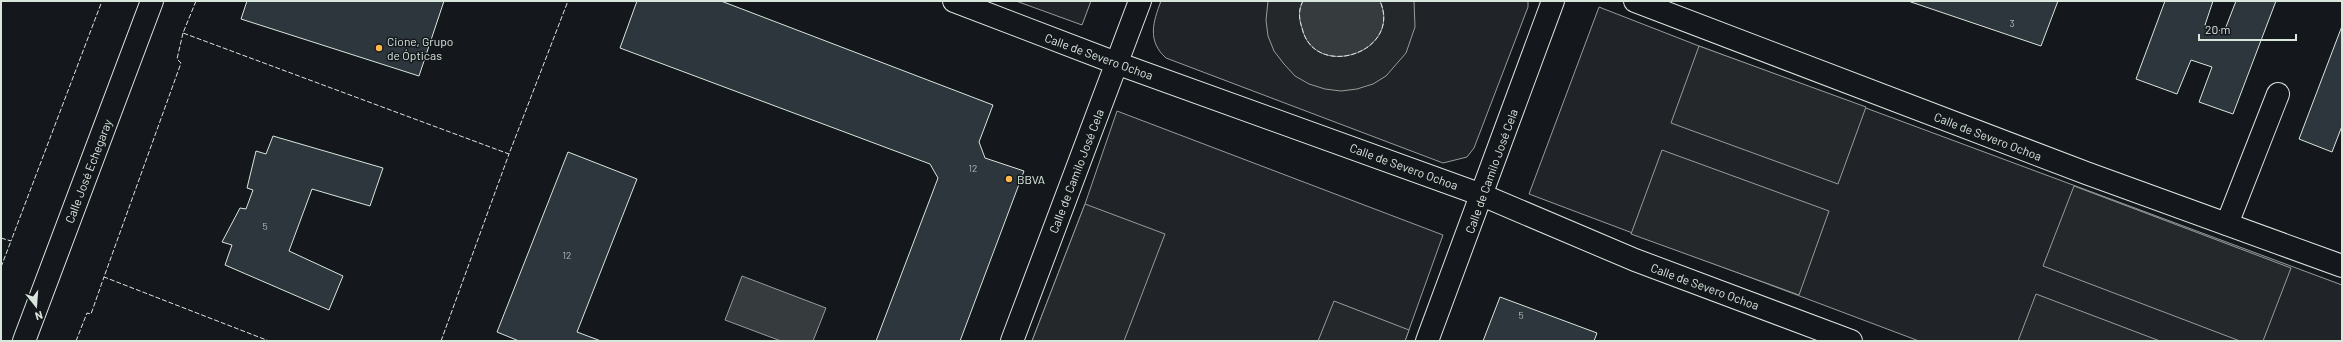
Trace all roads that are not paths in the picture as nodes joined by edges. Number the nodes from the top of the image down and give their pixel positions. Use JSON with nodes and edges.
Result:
{"nodes":[{"id":1,"x":152,"y":1,"type":"edge"},
{"id":2,"x":954,"y":1,"type":"edge"},
{"id":3,"x":1140,"y":1,"type":"edge"},
{"id":4,"x":1553,"y":1,"type":"edge"},
{"id":5,"x":1635,"y":1,"type":"edge"},
{"id":6,"x":1116,"y":63,"type":"junction"},
{"id":7,"x":2278,"y":94,"type":"dead end"},
{"id":8,"x":1482,"y":195,"type":"junction"},
{"id":9,"x":2227,"y":224,"type":"junction"},
{"id":10,"x":2342,"y":266,"type":"edge"},
{"id":11,"x":24,"y":341,"type":"edge"},
{"id":12,"x":1012,"y":341,"type":"edge"},
{"id":13,"x":1427,"y":341,"type":"edge"},
{"id":14,"x":1851,"y":341,"type":"edge"}],
"edges":[{"from":1,"to":11,"type":"street","name":"Calle José Echegaray"},
{"from":2,"to":6,"type":"street","name":"Calle de Severo Ochoa"},
{"from":3,"to":6,"type":"street","name":"Calle de Camilo José Cela"},
{"from":4,"to":8,"type":"street","name":"Calle de Camilo José Cela"},
{"from":5,"to":9,"type":"street","name":"Calle de Severo Ochoa"},
{"from":6,"to":8,"type":"street","name":"Calle de Severo Ochoa"},
{"from":6,"to":12,"type":"street","name":"Calle de Camilo José Cela"},
{"from":7,"to":9,"type":"street"},
{"from":8,"to":13,"type":"street","name":"Calle de Camilo José Cela"},
{"from":8,"to":14,"type":"street","name":"Calle de Severo Ochoa"},
{"from":9,"to":10,"type":"street","name":"Calle de Severo Ochoa"}]}
